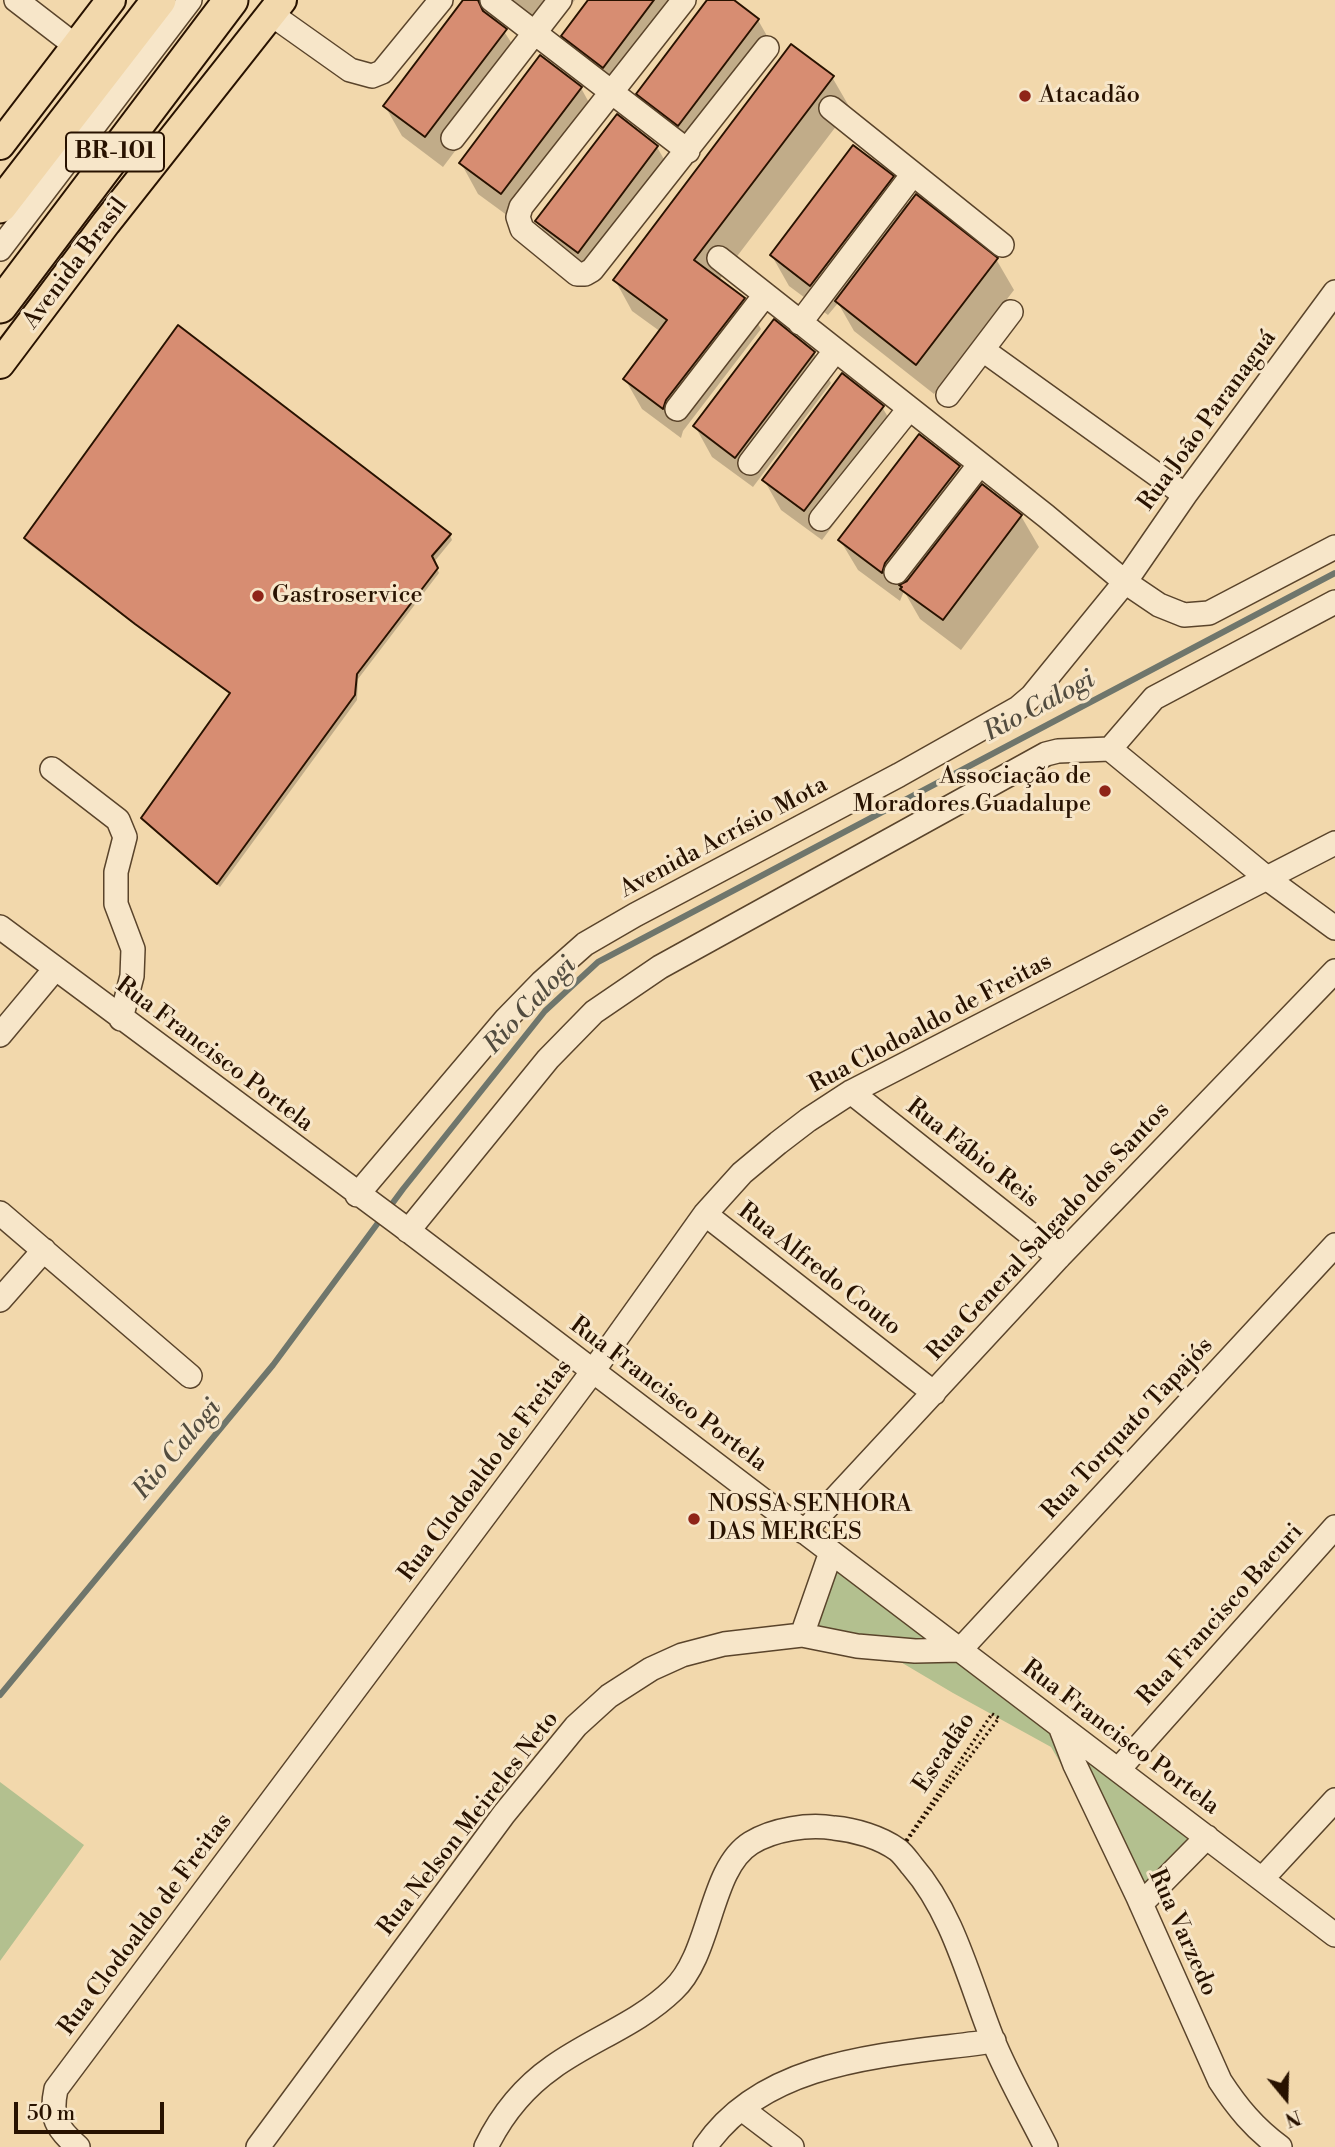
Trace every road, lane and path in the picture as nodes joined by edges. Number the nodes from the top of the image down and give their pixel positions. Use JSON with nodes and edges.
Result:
{"nodes":[{"id":1,"x":16,"y":0,"type":"edge"},
{"id":2,"x":111,"y":0,"type":"edge"},
{"id":3,"x":159,"y":0,"type":"edge"},
{"id":4,"x":190,"y":0,"type":"edge"},
{"id":5,"x":218,"y":0,"type":"edge"},
{"id":6,"x":231,"y":0,"type":"edge"},
{"id":7,"x":440,"y":0,"type":"edge"},
{"id":8,"x":492,"y":0,"type":"edge"},
{"id":9,"x":560,"y":0,"type":"edge"},
{"id":10,"x":684,"y":0,"type":"edge"},
{"id":11,"x":277,"y":7,"type":"edge"},
{"id":12,"x":535,"y":32,"type":"junction"},
{"id":13,"x":766,"y":48,"type":"dead end"},
{"id":14,"x":75,"y":49,"type":"junction"},
{"id":15,"x":611,"y":92,"type":"junction"},
{"id":16,"x":831,"y":108,"type":"dead end"},
{"id":17,"x":453,"y":138,"type":"dead end"},
{"id":18,"x":0,"y":145,"type":"edge"},
{"id":19,"x":688,"y":151,"type":"junction"},
{"id":20,"x":913,"y":174,"type":"junction"},
{"id":21,"x":0,"y":206,"type":"edge"},
{"id":22,"x":1002,"y":245,"type":"dead end"},
{"id":23,"x":0,"y":249,"type":"edge"},
{"id":24,"x":719,"y":258,"type":"dead end"},
{"id":25,"x":0,"y":281,"type":"edge"},
{"id":26,"x":1335,"y":292,"type":"edge"},
{"id":27,"x":765,"y":295,"type":"junction"},
{"id":28,"x":0,"y":306,"type":"edge"},
{"id":29,"x":1011,"y":313,"type":"dead end"},
{"id":30,"x":800,"y":323,"type":"junction"},
{"id":31,"x":983,"y":350,"type":"junction"},
{"id":32,"x":835,"y":351,"type":"junction"},
{"id":33,"x":0,"y":364,"type":"edge"},
{"id":34,"x":948,"y":395,"type":"dead end"},
{"id":35,"x":677,"y":409,"type":"dead end"},
{"id":36,"x":909,"y":409,"type":"junction"},
{"id":37,"x":750,"y":463,"type":"dead end"},
{"id":38,"x":980,"y":464,"type":"junction"},
{"id":39,"x":1185,"y":495,"type":"junction"},
{"id":40,"x":821,"y":519,"type":"dead end"},
{"id":41,"x":1335,"y":547,"type":"edge"},
{"id":42,"x":896,"y":572,"type":"dead end"},
{"id":43,"x":1125,"y":582,"type":"junction"},
{"id":44,"x":1335,"y":602,"type":"edge"},
{"id":45,"x":1110,"y":749,"type":"junction"},
{"id":46,"x":52,"y":769,"type":"dead end"},
{"id":47,"x":1335,"y":843,"type":"edge"},
{"id":48,"x":1268,"y":879,"type":"junction"},
{"id":49,"x":0,"y":927,"type":"edge"},
{"id":50,"x":1335,"y":928,"type":"edge"},
{"id":51,"x":55,"y":969,"type":"junction"},
{"id":52,"x":1335,"y":971,"type":"edge"},
{"id":53,"x":121,"y":1019,"type":"junction"},
{"id":54,"x":0,"y":1035,"type":"edge"},
{"id":55,"x":851,"y":1092,"type":"junction"},
{"id":56,"x":362,"y":1198,"type":"junction"},
{"id":57,"x":0,"y":1213,"type":"edge"},
{"id":58,"x":705,"y":1214,"type":"junction"},
{"id":59,"x":404,"y":1228,"type":"junction"},
{"id":60,"x":1335,"y":1245,"type":"edge"},
{"id":61,"x":44,"y":1250,"type":"junction"},
{"id":62,"x":1059,"y":1257,"type":"junction"},
{"id":63,"x":0,"y":1300,"type":"edge"},
{"id":64,"x":593,"y":1371,"type":"junction"},
{"id":65,"x":190,"y":1376,"type":"dead end"},
{"id":66,"x":934,"y":1393,"type":"junction"},
{"id":67,"x":1335,"y":1527,"type":"edge"},
{"id":68,"x":804,"y":1532,"type":"junction"},
{"id":69,"x":831,"y":1552,"type":"junction"},
{"id":70,"x":802,"y":1635,"type":"junction"},
{"id":71,"x":960,"y":1650,"type":"junction"},
{"id":72,"x":1060,"y":1726,"type":"junction"},
{"id":73,"x":1118,"y":1770,"type":"junction"},
{"id":74,"x":1335,"y":1800,"type":"edge"},
{"id":75,"x":1207,"y":1837,"type":"junction"},
{"id":76,"x":899,"y":1851,"type":"junction"},
{"id":77,"x":1262,"y":1880,"type":"junction"},
{"id":78,"x":1141,"y":1904,"type":"junction"},
{"id":79,"x":1335,"y":1935,"type":"edge"},
{"id":80,"x":993,"y":2041,"type":"junction"},
{"id":81,"x":742,"y":2109,"type":"junction"},
{"id":82,"x":78,"y":2147,"type":"edge"},
{"id":83,"x":258,"y":2147,"type":"edge"},
{"id":84,"x":486,"y":2147,"type":"edge"},
{"id":85,"x":705,"y":2147,"type":"edge"},
{"id":86,"x":792,"y":2147,"type":"edge"},
{"id":87,"x":1046,"y":2147,"type":"edge"},
{"id":88,"x":1280,"y":2147,"type":"edge"}],
"edges":[{"from":1,"to":14,"type":"street"},
{"from":2,"to":14,"type":"main road"},
{"from":3,"to":21,"type":"highway","number":"BR-101"},
{"from":4,"to":23,"type":"street"},
{"from":5,"to":25,"type":"street"},
{"from":6,"to":28,"type":"highway","name":"Avenida Brasil","number":"BR-101"},
{"from":7,"to":11,"type":"street"},
{"from":8,"to":12,"type":"street"},
{"from":9,"to":12,"type":"street"},
{"from":10,"to":15,"type":"street"},
{"from":11,"to":33,"type":"main road","name":"Avenida Brasil"},
{"from":12,"to":15,"type":"street"},
{"from":12,"to":17,"type":"street"},
{"from":13,"to":19,"type":"street"},
{"from":14,"to":18,"type":"main road"},
{"from":15,"to":19,"type":"street"},
{"from":15,"to":19,"type":"street"},
{"from":16,"to":20,"type":"street"},
{"from":20,"to":22,"type":"street"},
{"from":20,"to":30,"type":"street"},
{"from":24,"to":27,"type":"street"},
{"from":26,"to":39,"type":"street","name":"Rua João Paranaguá"},
{"from":27,"to":30,"type":"street"},
{"from":27,"to":35,"type":"street"},
{"from":29,"to":31,"type":"street"},
{"from":30,"to":32,"type":"street"},
{"from":31,"to":34,"type":"street"},
{"from":31,"to":39,"type":"street"},
{"from":32,"to":36,"type":"street"},
{"from":32,"to":37,"type":"street"},
{"from":36,"to":38,"type":"street"},
{"from":36,"to":40,"type":"street"},
{"from":38,"to":42,"type":"street"},
{"from":38,"to":43,"type":"street"},
{"from":39,"to":43,"type":"street","name":"Rua João Paranaguá"},
{"from":41,"to":43,"type":"street"},
{"from":43,"to":56,"type":"street","name":"Avenida Acrísio Mota"},
{"from":44,"to":45,"type":"street"},
{"from":45,"to":48,"type":"street"},
{"from":45,"to":59,"type":"street"},
{"from":46,"to":53,"type":"street"},
{"from":47,"to":48,"type":"street","name":"Rua Clodoaldo de Freitas"},
{"from":48,"to":50,"type":"street"},
{"from":48,"to":55,"type":"street","name":"Rua Clodoaldo de Freitas"},
{"from":49,"to":51,"type":"street","name":"Rua Francisco Portela"},
{"from":51,"to":53,"type":"street","name":"Rua Francisco Portela"},
{"from":51,"to":54,"type":"street"},
{"from":52,"to":62,"type":"street","name":"Rua General Salgado dos Santos"},
{"from":53,"to":56,"type":"street","name":"Rua Francisco Portela"},
{"from":55,"to":58,"type":"street","name":"Rua Clodoaldo de Freitas"},
{"from":55,"to":62,"type":"street","name":"Rua Fábio Reis"},
{"from":56,"to":59,"type":"street","name":"Rua Francisco Portela"},
{"from":57,"to":61,"type":"street"},
{"from":58,"to":64,"type":"street","name":"Rua Clodoaldo de Freitas"},
{"from":58,"to":66,"type":"street","name":"Rua Alfredo Couto"},
{"from":59,"to":64,"type":"street","name":"Rua Francisco Portela"},
{"from":60,"to":71,"type":"street","name":"Rua Torquato Tapajós"},
{"from":61,"to":63,"type":"street"},
{"from":61,"to":65,"type":"street"},
{"from":62,"to":66,"type":"street","name":"Rua General Salgado dos Santos"},
{"from":64,"to":68,"type":"street","name":"Rua Francisco Portela"},
{"from":64,"to":82,"type":"street","name":"Rua Clodoaldo de Freitas"},
{"from":66,"to":68,"type":"street","name":"Rua General Salgado dos Santos"},
{"from":67,"to":73,"type":"street","name":"Rua Francisco Bacuri"},
{"from":68,"to":69,"type":"street","name":"Rua Francisco Portela"},
{"from":69,"to":70,"type":"street"},
{"from":69,"to":71,"type":"street","name":"Rua Francisco Portela"},
{"from":70,"to":71,"type":"street","name":"Rua Nelson Meireles Neto"},
{"from":70,"to":83,"type":"street","name":"Rua Nelson Meireles Neto"},
{"from":71,"to":72,"type":"street","name":"Rua Francisco Portela"},
{"from":72,"to":73,"type":"street","name":"Rua Francisco Portela"},
{"from":72,"to":78,"type":"street","name":"Rua Varzedo"},
{"from":73,"to":75,"type":"street","name":"Rua Francisco Portela"},
{"from":74,"to":77,"type":"street"},
{"from":75,"to":77,"type":"street","name":"Rua Francisco Portela"},
{"from":75,"to":78,"type":"street"},
{"from":76,"to":76,"type":"path","name":"Escadão"},
{"from":76,"to":80,"type":"street"},
{"from":76,"to":84,"type":"street"},
{"from":77,"to":79,"type":"street","name":"Rua Francisco Portela"},
{"from":78,"to":88,"type":"street","name":"Rua Varzedo"},
{"from":80,"to":81,"type":"street"},
{"from":80,"to":87,"type":"street"},
{"from":81,"to":85,"type":"street"},
{"from":81,"to":86,"type":"street"}]}
